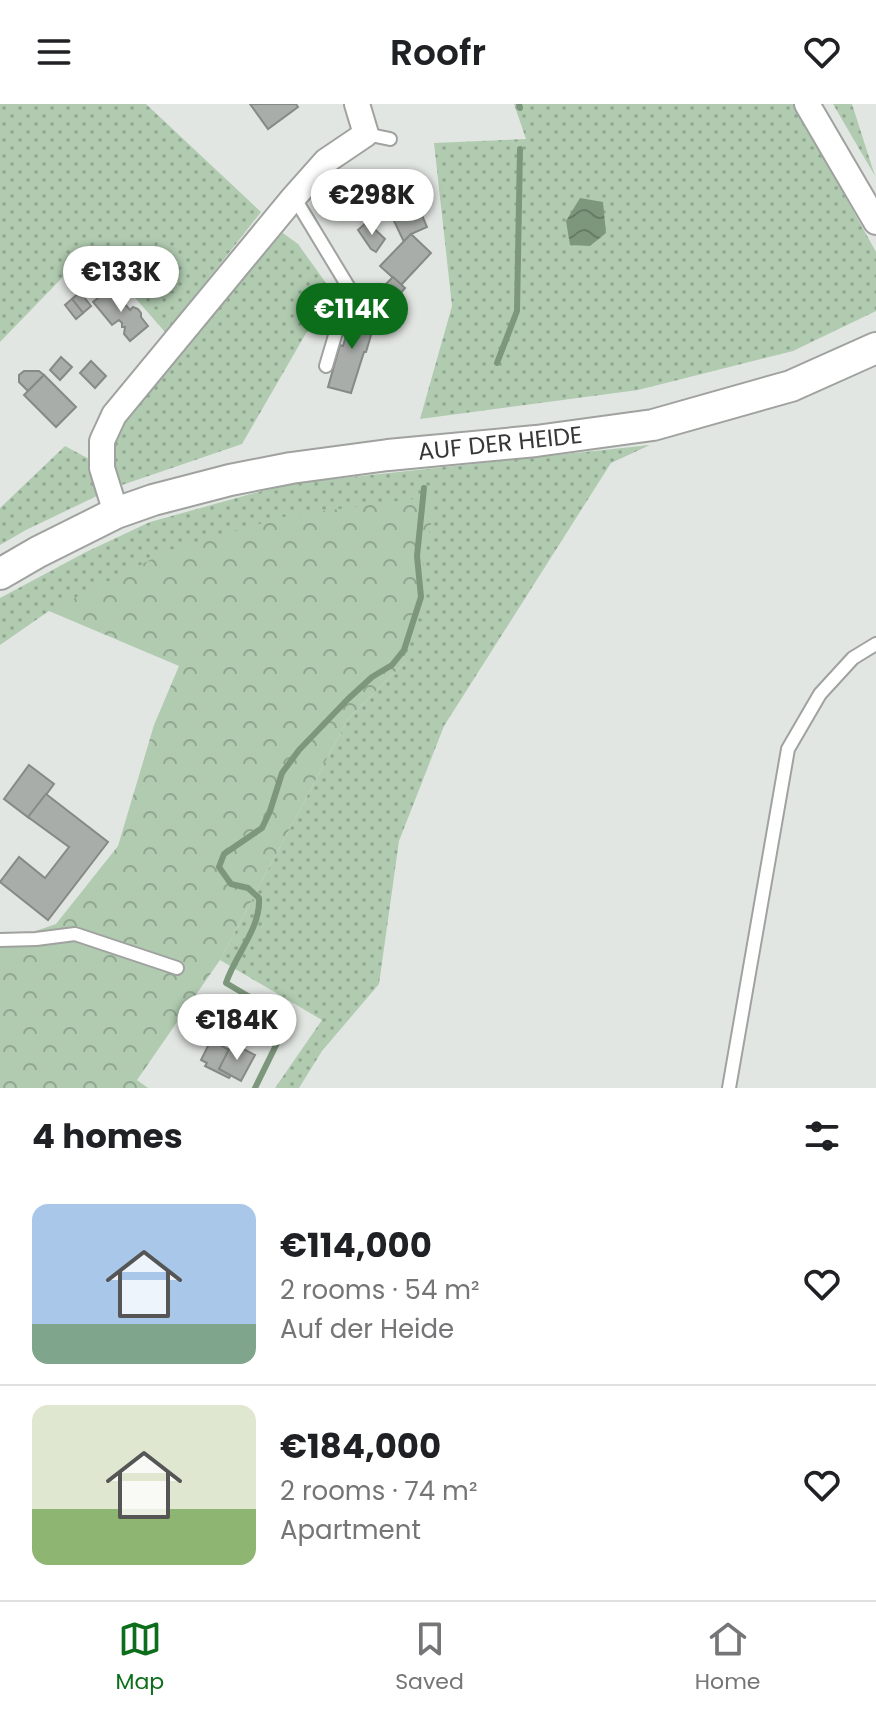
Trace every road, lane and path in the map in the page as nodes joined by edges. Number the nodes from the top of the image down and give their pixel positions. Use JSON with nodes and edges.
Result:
{"nodes":[{"id":1,"x":357,"y":104,"type":"edge"},
{"id":2,"x":807,"y":104,"type":"edge"},
{"id":3,"x":366,"y":134,"type":"junction"},
{"id":4,"x":390,"y":139,"type":"dead end"},
{"id":5,"x":294,"y":197,"type":"junction"},
{"id":6,"x":876,"y":222,"type":"edge"},
{"id":7,"x":876,"y":348,"type":"edge"},
{"id":8,"x":326,"y":366,"type":"dead end"},
{"id":9,"x":116,"y":513,"type":"junction"},
{"id":10,"x":0,"y":574,"type":"edge"},
{"id":11,"x":876,"y":644,"type":"edge"},
{"id":12,"x":0,"y":940,"type":"edge"},
{"id":13,"x":177,"y":968,"type":"dead end"},
{"id":14,"x":729,"y":1088,"type":"edge"}],
"edges":[{"from":1,"to":3,"type":"street"},
{"from":2,"to":6,"type":"street"},
{"from":3,"to":4,"type":"lane"},
{"from":3,"to":5,"type":"street"},
{"from":5,"to":8,"type":"lane"},
{"from":5,"to":9,"type":"street"},
{"from":7,"to":9,"type":"street","name":"AUF DER HEIDE"},
{"from":9,"to":10,"type":"street","name":"AUF DER HEIDE"},
{"from":11,"to":14,"type":"lane"},
{"from":12,"to":13,"type":"lane"}]}
